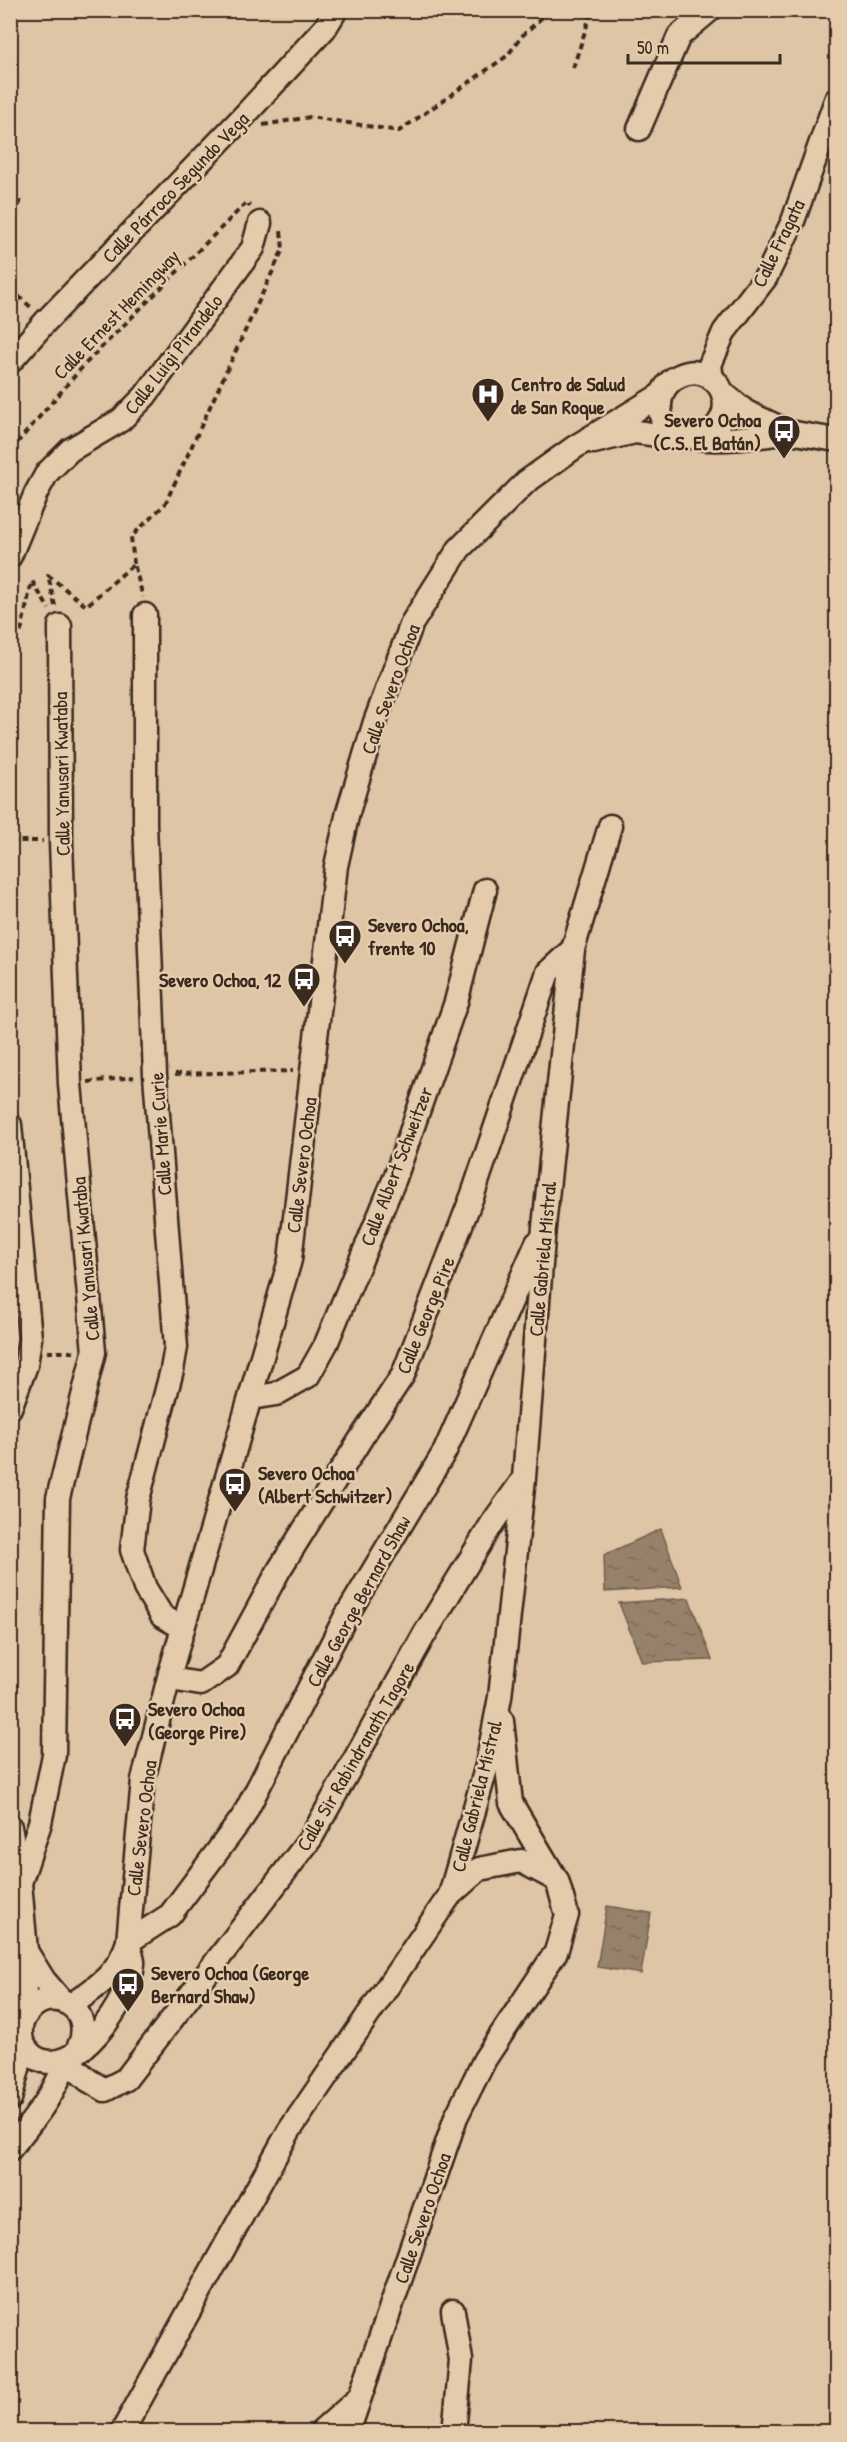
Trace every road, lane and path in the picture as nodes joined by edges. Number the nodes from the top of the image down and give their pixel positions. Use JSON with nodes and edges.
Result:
{"nodes":[{"id":1,"x":336,"y":10,"type":"edge"},
{"id":2,"x":550,"y":10,"type":"edge"},
{"id":3,"x":572,"y":10,"type":"edge"},
{"id":4,"x":678,"y":10,"type":"edge"},
{"id":5,"x":710,"y":10,"type":"edge"},
{"id":6,"x":592,"y":13,"type":"edge"},
{"id":7,"x":679,"y":36,"type":"junction"},
{"id":8,"x":573,"y":68,"type":"dead end"},
{"id":9,"x":837,"y":100,"type":"edge"},
{"id":10,"x":244,"y":116,"type":"junction"},
{"id":11,"x":639,"y":129,"type":"dead end"},
{"id":12,"x":20,"y":200,"type":"dead end"},
{"id":13,"x":260,"y":223,"type":"junction"},
{"id":14,"x":10,"y":247,"type":"edge"},
{"id":15,"x":10,"y":289,"type":"edge"},
{"id":16,"x":46,"y":321,"type":"junction"},
{"id":17,"x":10,"y":362,"type":"edge"},
{"id":18,"x":718,"y":386,"type":"junction"},
{"id":19,"x":662,"y":394,"type":"junction"},
{"id":20,"x":789,"y":432,"type":"junction"},
{"id":21,"x":693,"y":438,"type":"junction"},
{"id":22,"x":837,"y":440,"type":"edge"},
{"id":23,"x":575,"y":447,"type":"junction"},
{"id":24,"x":10,"y":451,"type":"edge"},
{"id":25,"x":10,"y":556,"type":"edge"},
{"id":26,"x":134,"y":564,"type":"junction"},
{"id":27,"x":145,"y":615,"type":"joint"},
{"id":28,"x":60,"y":626,"type":"junction"},
{"id":29,"x":10,"y":633,"type":"edge"},
{"id":30,"x":610,"y":826,"type":"dead end"},
{"id":31,"x":10,"y":841,"type":"edge"},
{"id":32,"x":61,"y":842,"type":"junction"},
{"id":33,"x":485,"y":890,"type":"dead end"},
{"id":34,"x":573,"y":950,"type":"junction"},
{"id":35,"x":312,"y":1071,"type":"junction"},
{"id":36,"x":155,"y":1074,"type":"junction"},
{"id":37,"x":70,"y":1084,"type":"junction"},
{"id":38,"x":10,"y":1125,"type":"edge"},
{"id":39,"x":544,"y":1227,"type":"junction"},
{"id":40,"x":28,"y":1352,"type":"junction"},
{"id":41,"x":94,"y":1352,"type":"junction"},
{"id":42,"x":251,"y":1398,"type":"junction"},
{"id":43,"x":10,"y":1408,"type":"edge"},
{"id":44,"x":524,"y":1478,"type":"junction"},
{"id":45,"x":183,"y":1628,"type":"junction"},
{"id":46,"x":170,"y":1673,"type":"junction"},
{"id":47,"x":500,"y":1697,"type":"junction"},
{"id":48,"x":10,"y":1827,"type":"edge"},
{"id":49,"x":557,"y":1880,"type":"junction"},
{"id":50,"x":20,"y":1883,"type":"junction"},
{"id":51,"x":450,"y":1895,"type":"junction"},
{"id":52,"x":128,"y":1941,"type":"junction"},
{"id":53,"x":26,"y":1951,"type":"junction"},
{"id":54,"x":66,"y":2003,"type":"junction"},
{"id":55,"x":24,"y":2017,"type":"junction"},
{"id":56,"x":24,"y":2046,"type":"junction"},
{"id":57,"x":71,"y":2056,"type":"junction"},
{"id":58,"x":10,"y":2099,"type":"edge"},
{"id":59,"x":10,"y":2149,"type":"edge"},
{"id":60,"x":453,"y":2311,"type":"dead end"},
{"id":61,"x":360,"y":2398,"type":"junction"},
{"id":62,"x":122,"y":2432,"type":"edge"},
{"id":63,"x":321,"y":2432,"type":"edge"},
{"id":64,"x":348,"y":2432,"type":"edge"},
{"id":65,"x":454,"y":2432,"type":"edge"}],
"edges":[{"from":1,"to":10,"type":"street","name":"Calle Párroco Segundo Vega"},
{"from":2,"to":10,"type":"path"},
{"from":3,"to":6,"type":"path"},
{"from":4,"to":7,"type":"street"},
{"from":5,"to":7,"type":"street"},
{"from":6,"to":8,"type":"path"},
{"from":7,"to":11,"type":"street"},
{"from":9,"to":18,"type":"street","name":"Calle Fragata"},
{"from":10,"to":16,"type":"street","name":"Calle Párroco Segundo Vega"},
{"from":12,"to":14,"type":"path"},
{"from":13,"to":24,"type":"path","name":"Calle Ernest Hemingway"},
{"from":13,"to":25,"type":"street","name":"Calle Luigi Pirandelo"},
{"from":13,"to":26,"type":"path"},
{"from":15,"to":16,"type":"path"},
{"from":16,"to":17,"type":"street","name":"Calle Párroco Segundo Vega"},
{"from":18,"to":19,"type":"street"},
{"from":18,"to":20,"type":"street"},
{"from":18,"to":21,"type":"street"},
{"from":19,"to":21,"type":"street"},
{"from":19,"to":23,"type":"street","name":"Calle Severo Ochoa"},
{"from":20,"to":21,"type":"street","name":"Calle Severo Ochoa"},
{"from":20,"to":22,"type":"street"},
{"from":21,"to":23,"type":"street","name":"Calle Severo Ochoa"},
{"from":23,"to":35,"type":"street","name":"Calle Severo Ochoa"},
{"from":26,"to":27,"type":"path"},
{"from":26,"to":28,"type":"path"},
{"from":27,"to":36,"type":"street","name":"Calle Marie Curie"},
{"from":28,"to":29,"type":"path"},
{"from":28,"to":32,"type":"street","name":"Calle Yanusari Kwataba"},
{"from":30,"to":34,"type":"street","name":"Calle Gabriela Mistral"},
{"from":31,"to":32,"type":"path"},
{"from":32,"to":37,"type":"street","name":"Calle Yanusari Kwataba"},
{"from":33,"to":42,"type":"street","name":"Calle Albert Schweitzer"},
{"from":34,"to":39,"type":"street","name":"Calle Gabriela Mistral"},
{"from":34,"to":46,"type":"street","name":"Calle George Pire"},
{"from":35,"to":36,"type":"path"},
{"from":35,"to":42,"type":"street","name":"Calle Severo Ochoa"},
{"from":36,"to":37,"type":"path"},
{"from":36,"to":45,"type":"street","name":"Calle Marie Curie"},
{"from":37,"to":41,"type":"street","name":"Calle Yanusari Kwataba"},
{"from":38,"to":40,"type":"street"},
{"from":39,"to":44,"type":"street","name":"Calle Gabriela Mistral"},
{"from":39,"to":52,"type":"street","name":"Calle George Bernard Shaw"},
{"from":40,"to":41,"type":"path"},
{"from":40,"to":43,"type":"street"},
{"from":41,"to":50,"type":"street","name":"Calle Yanusari Kwataba"},
{"from":42,"to":45,"type":"street","name":"Calle Severo Ochoa"},
{"from":44,"to":47,"type":"street","name":"Calle Gabriela Mistral"},
{"from":44,"to":57,"type":"street","name":"Calle Sir Rabindranath Tagore"},
{"from":45,"to":46,"type":"street","name":"Calle Severo Ochoa"},
{"from":46,"to":52,"type":"street","name":"Calle Severo Ochoa"},
{"from":47,"to":49,"type":"street","name":"Calle Gabriela Mistral"},
{"from":47,"to":51,"type":"street","name":"Calle Gabriela Mistral"},
{"from":48,"to":50,"type":"street"},
{"from":49,"to":51,"type":"street"},
{"from":49,"to":61,"type":"street","name":"Calle Severo Ochoa"},
{"from":50,"to":53,"type":"street"},
{"from":51,"to":62,"type":"street"},
{"from":52,"to":54,"type":"street"},
{"from":52,"to":57,"type":"street"},
{"from":53,"to":54,"type":"street"},
{"from":53,"to":55,"type":"street"},
{"from":54,"to":55,"type":"street"},
{"from":54,"to":57,"type":"street"},
{"from":55,"to":56,"type":"street"},
{"from":56,"to":57,"type":"street"},
{"from":56,"to":58,"type":"street"},
{"from":57,"to":59,"type":"street"},
{"from":60,"to":65,"type":"street"},
{"from":61,"to":63,"type":"street"},
{"from":61,"to":64,"type":"street","name":"Calle Severo Ochoa"}]}
